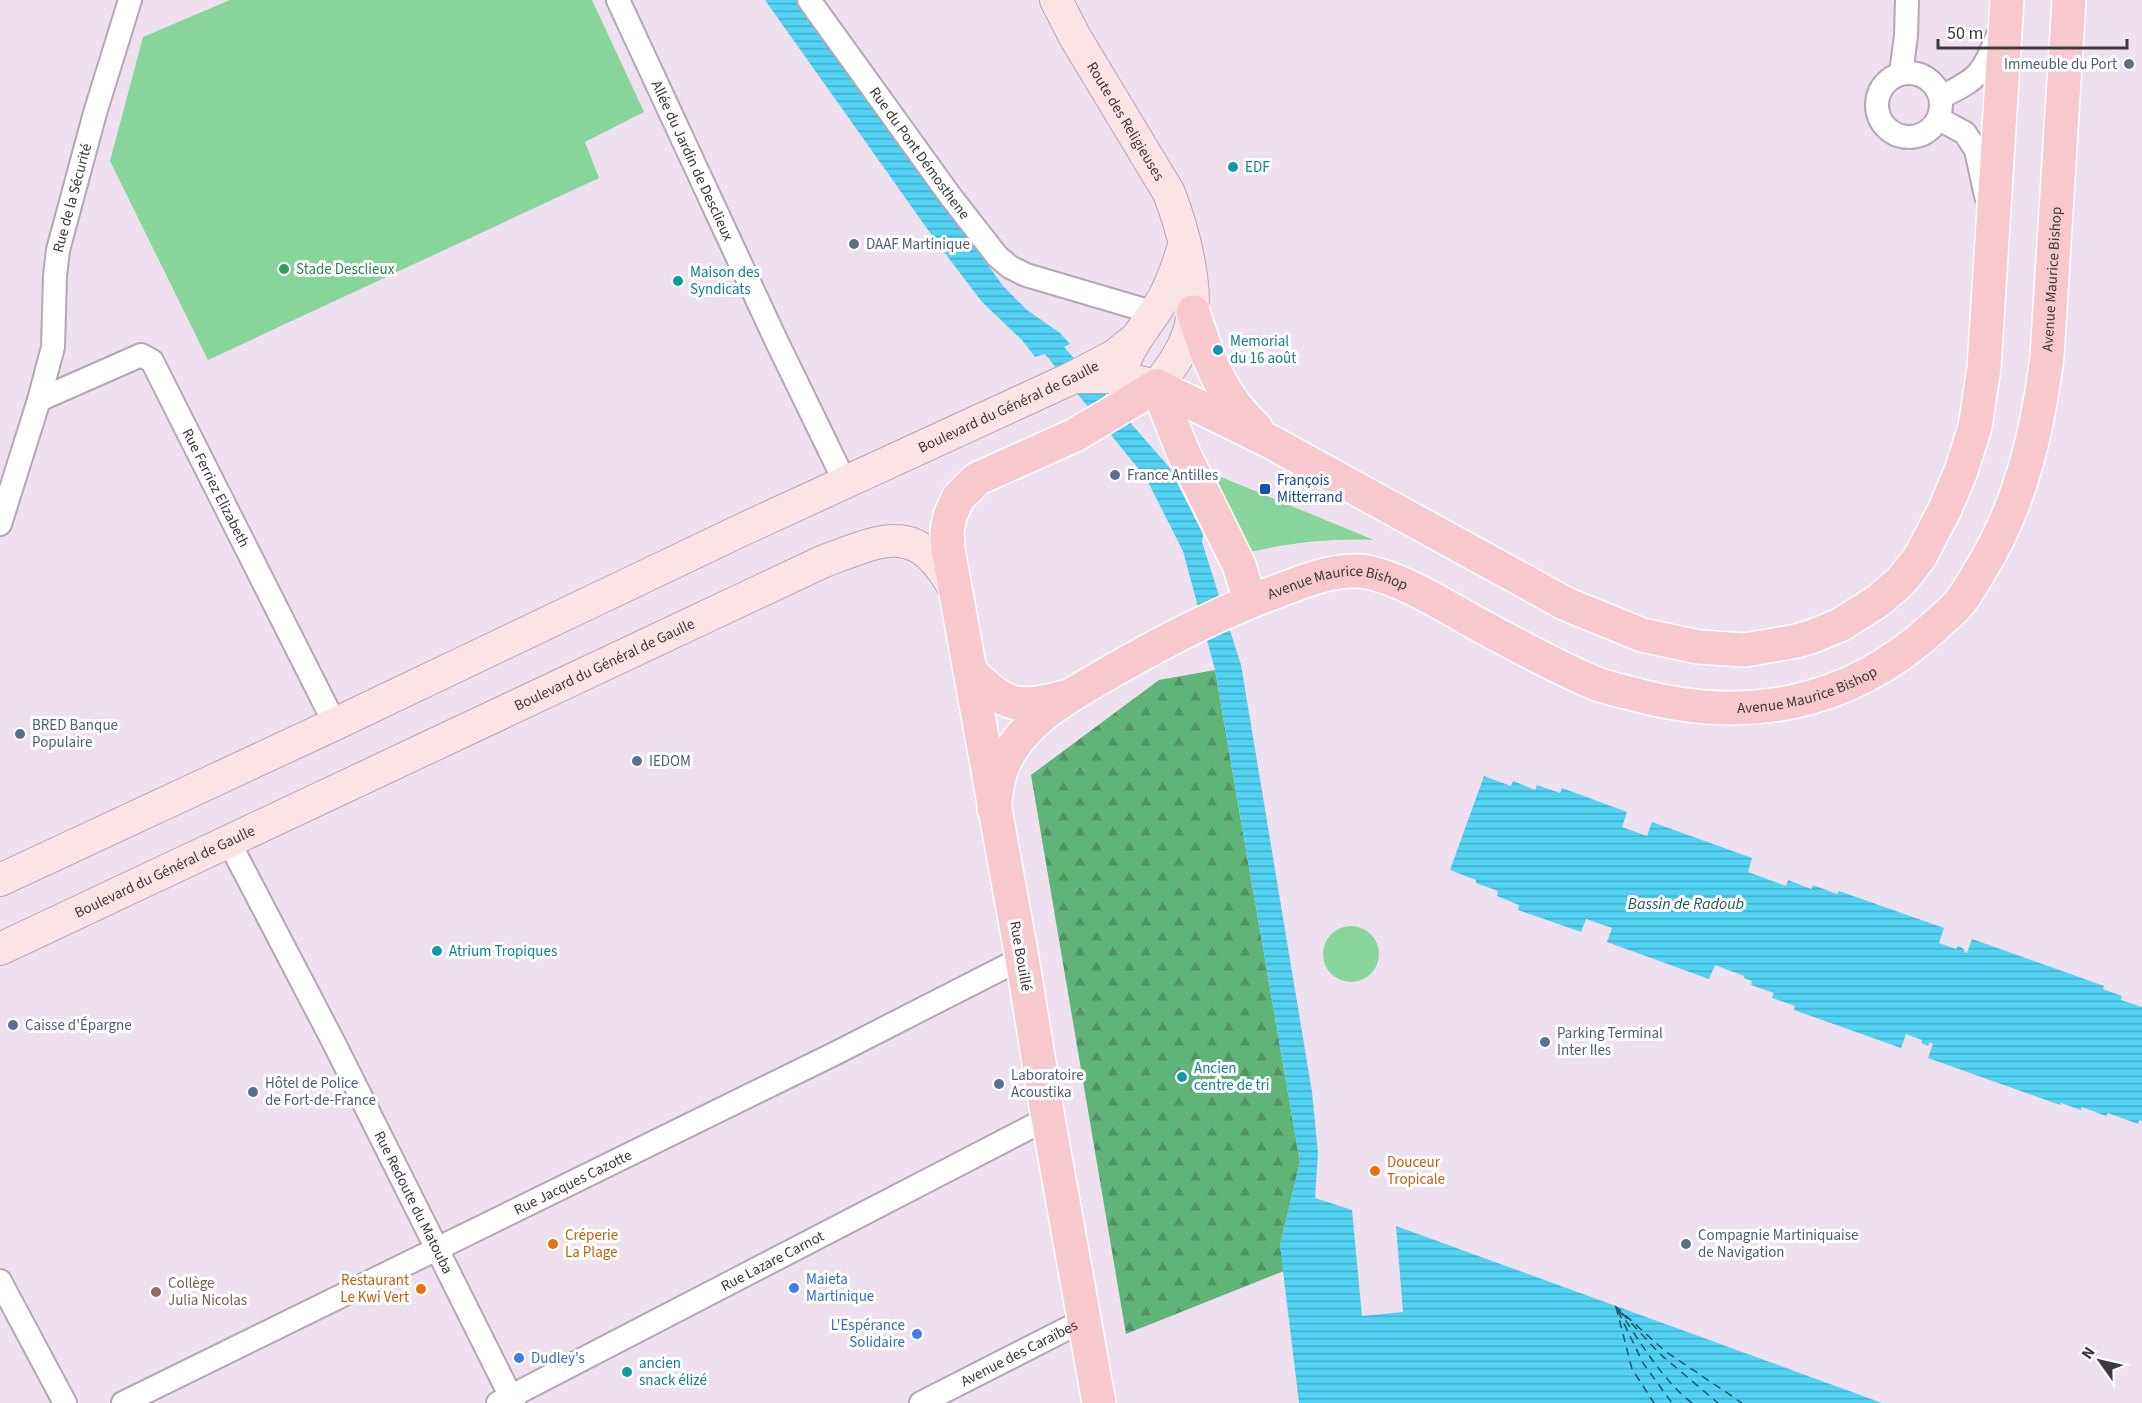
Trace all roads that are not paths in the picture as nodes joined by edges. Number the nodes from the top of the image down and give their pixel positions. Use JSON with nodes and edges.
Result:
{"nodes":[{"id":1,"x":130,"y":0,"type":"edge"},
{"id":2,"x":618,"y":0,"type":"edge"},
{"id":3,"x":809,"y":0,"type":"edge"},
{"id":4,"x":1056,"y":0,"type":"edge"},
{"id":5,"x":1907,"y":0,"type":"edge"},
{"id":6,"x":2069,"y":0,"type":"edge"},
{"id":7,"x":2007,"y":7,"type":"edge"},
{"id":8,"x":1901,"y":73,"type":"junction"},
{"id":9,"x":1940,"y":108,"type":"junction"},
{"id":10,"x":1993,"y":228,"type":"junction"},
{"id":11,"x":1184,"y":245,"type":"junction"},
{"id":12,"x":1193,"y":312,"type":"junction"},
{"id":13,"x":1155,"y":313,"type":"junction"},
{"id":14,"x":1134,"y":340,"type":"junction"},
{"id":15,"x":1118,"y":377,"type":"junction"},
{"id":16,"x":1071,"y":378,"type":"junction"},
{"id":17,"x":1157,"y":386,"type":"junction"},
{"id":18,"x":39,"y":400,"type":"junction"},
{"id":19,"x":1103,"y":418,"type":"junction"},
{"id":20,"x":1271,"y":442,"type":"junction"},
{"id":21,"x":845,"y":482,"type":"junction"},
{"id":22,"x":0,"y":524,"type":"edge"},
{"id":23,"x":956,"y":592,"type":"junction"},
{"id":24,"x":1250,"y":601,"type":"junction"},
{"id":25,"x":970,"y":671,"type":"junction"},
{"id":26,"x":1067,"y":697,"type":"junction"},
{"id":27,"x":335,"y":724,"type":"junction"},
{"id":28,"x":994,"y":809,"type":"junction"},
{"id":29,"x":229,"y":842,"type":"junction"},
{"id":30,"x":0,"y":880,"type":"edge"},
{"id":31,"x":0,"y":949,"type":"edge"},
{"id":32,"x":1022,"y":958,"type":"junction"},
{"id":33,"x":1048,"y":1118,"type":"junction"},
{"id":34,"x":438,"y":1248,"type":"junction"},
{"id":35,"x":0,"y":1281,"type":"edge"},
{"id":36,"x":1084,"y":1320,"type":"junction"},
{"id":37,"x":508,"y":1401,"type":"edge"},
{"id":38,"x":64,"y":1403,"type":"edge"},
{"id":39,"x":123,"y":1403,"type":"edge"},
{"id":40,"x":921,"y":1403,"type":"edge"},
{"id":41,"x":1098,"y":1403,"type":"edge"}],
"edges":[{"from":1,"to":18,"type":"street","name":"Rue de la Sécurité"},
{"from":2,"to":21,"type":"street","name":"Allée du Jardin de Desclieux"},
{"from":3,"to":13,"type":"street","name":"Rue du Pont Démosthene"},
{"from":4,"to":11,"type":"main road","name":"Route des Religieuses"},
{"from":5,"to":8,"type":"street"},
{"from":6,"to":24,"type":"main road","name":"Avenue Maurice Bishop"},
{"from":7,"to":9,"type":"street"},
{"from":7,"to":10,"type":"main road"},
{"from":8,"to":9,"type":"street"},
{"from":8,"to":9,"type":"street"},
{"from":9,"to":10,"type":"street"},
{"from":10,"to":20,"type":"main road"},
{"from":11,"to":12,"type":"main road"},
{"from":11,"to":13,"type":"main road","name":"Boulevard du Général de Gaulle"},
{"from":12,"to":17,"type":"main road"},
{"from":12,"to":20,"type":"main road"},
{"from":13,"to":14,"type":"main road","name":"Boulevard du Général de Gaulle"},
{"from":14,"to":15,"type":"main road","name":"Boulevard du Général de Gaulle"},
{"from":14,"to":16,"type":"main road","name":"Boulevard du Général de Gaulle"},
{"from":15,"to":16,"type":"main road"},
{"from":15,"to":17,"type":"main road"},
{"from":15,"to":19,"type":"main road","name":"Boulevard du Général de Gaulle"},
{"from":16,"to":21,"type":"main road","name":"Boulevard du Général de Gaulle"},
{"from":17,"to":19,"type":"main road"},
{"from":17,"to":20,"type":"main road"},
{"from":17,"to":24,"type":"main road"},
{"from":18,"to":22,"type":"street","name":"Rue de la Sécurité"},
{"from":18,"to":27,"type":"street","name":"Rue Ferriez Elizabeth"},
{"from":19,"to":23,"type":"main road"},
{"from":21,"to":27,"type":"main road","name":"Boulevard du Général de Gaulle"},
{"from":23,"to":25,"type":"main road","name":"Rue Bouillé"},
{"from":23,"to":29,"type":"main road","name":"Boulevard du Général de Gaulle"},
{"from":24,"to":26,"type":"main road","name":"Avenue Maurice Bishop"},
{"from":25,"to":26,"type":"main road","name":"Avenue Maurice Bishop"},
{"from":25,"to":28,"type":"main road","name":"Rue Bouillé"},
{"from":26,"to":28,"type":"main road","name":"Avenue Maurice Bishop"},
{"from":27,"to":30,"type":"main road","name":"Boulevard du Général de Gaulle"},
{"from":28,"to":32,"type":"main road","name":"Rue Bouillé"},
{"from":29,"to":31,"type":"main road","name":"Boulevard du Général de Gaulle"},
{"from":29,"to":34,"type":"street","name":"Rue Redoute du Matouba"},
{"from":32,"to":33,"type":"main road","name":"Rue Bouillé"},
{"from":32,"to":34,"type":"street","name":"Rue Jacques Cazotte"},
{"from":33,"to":36,"type":"main road","name":"Rue Bouillé"},
{"from":33,"to":37,"type":"street","name":"Rue Lazare Carnot"},
{"from":34,"to":37,"type":"street","name":"Rue Redoute du Matouba"},
{"from":34,"to":39,"type":"street","name":"Rue Jacques Cazotte"},
{"from":35,"to":38,"type":"street"},
{"from":36,"to":40,"type":"street","name":"Avenue des Caraïbes"},
{"from":36,"to":41,"type":"main road","name":"Rue Bouillé"}]}
